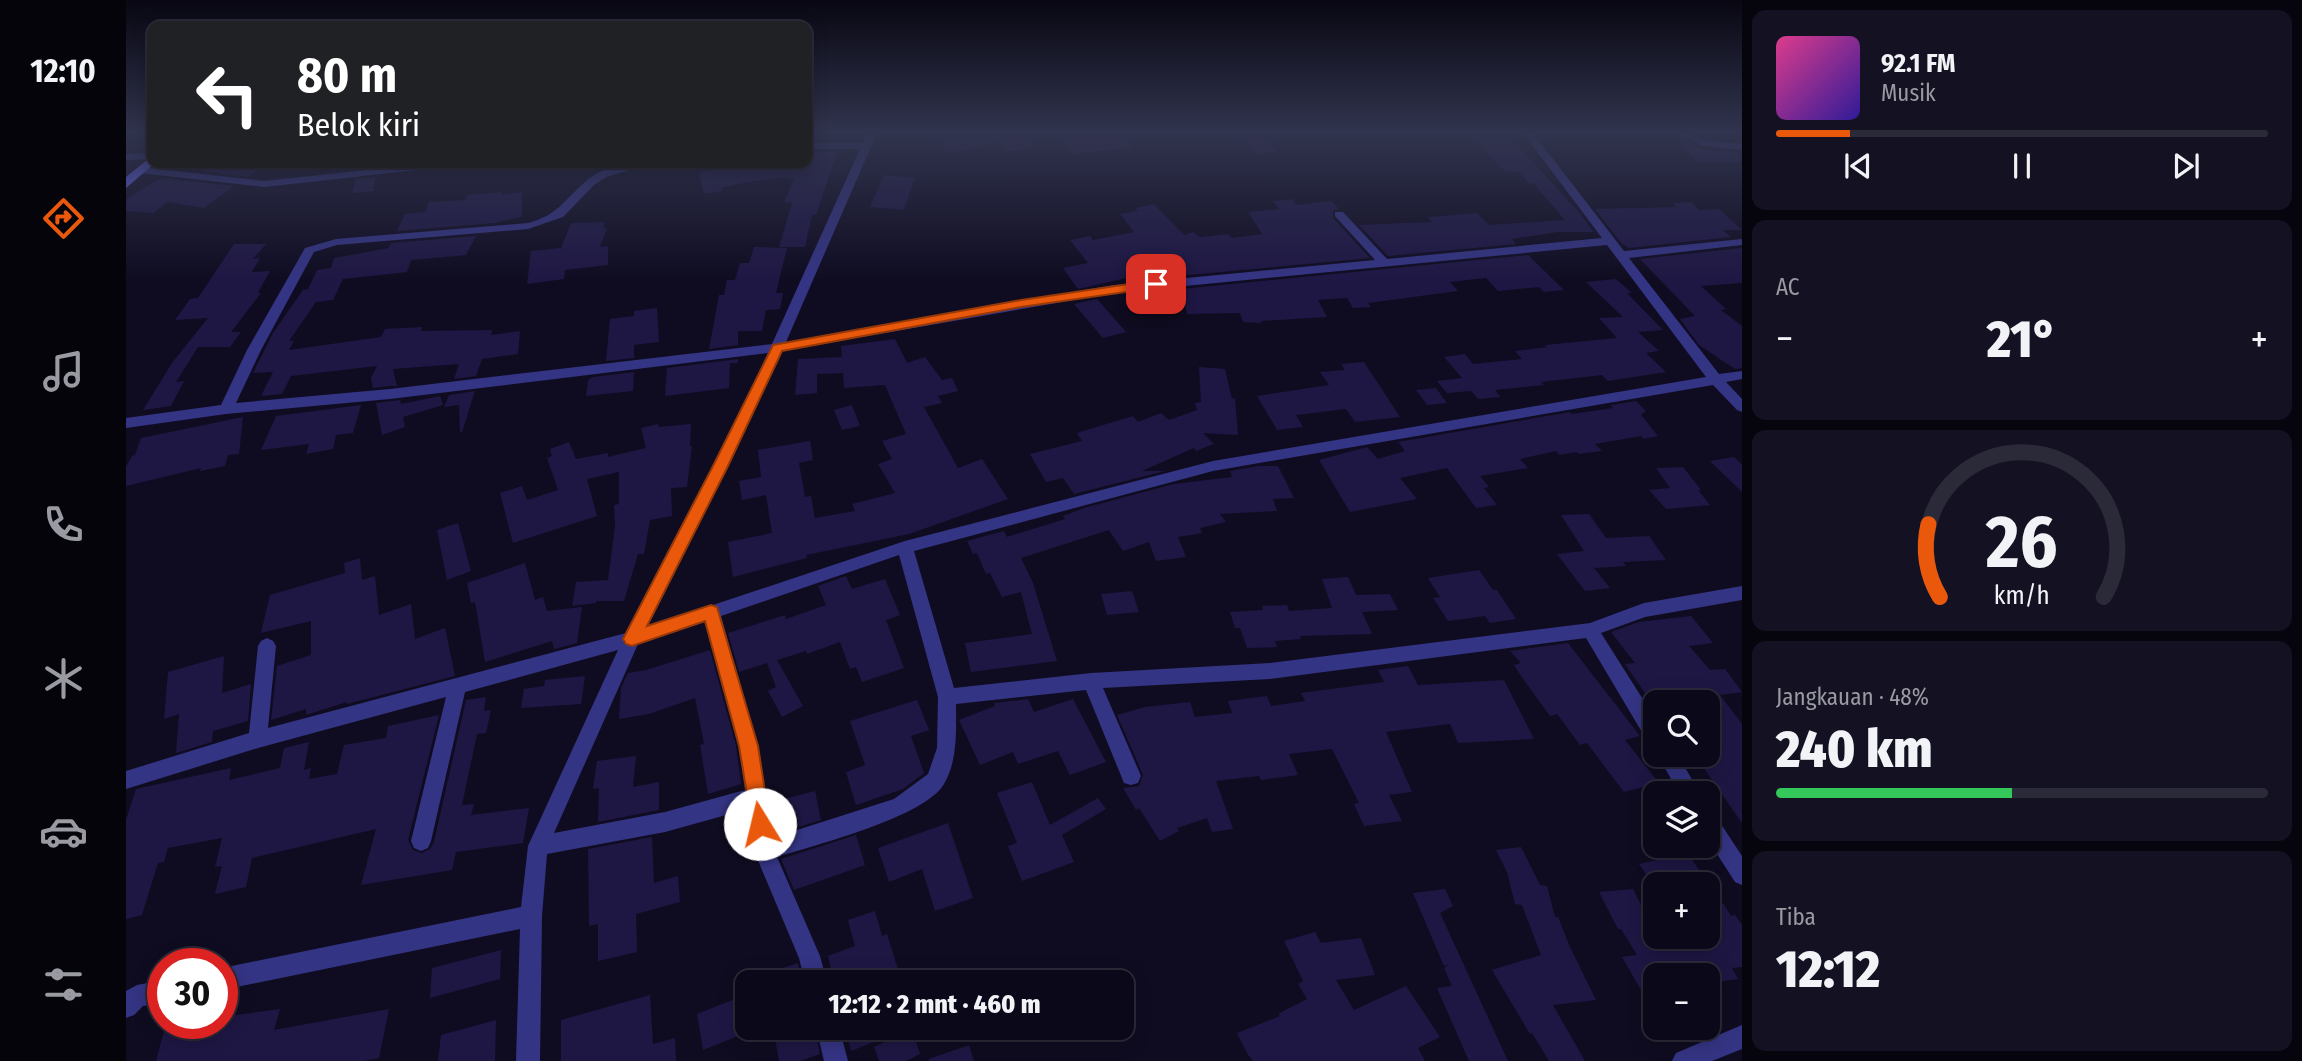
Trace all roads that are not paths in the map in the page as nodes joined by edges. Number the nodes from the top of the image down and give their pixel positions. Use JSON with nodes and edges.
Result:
{"nodes":[{"id":1,"x":251,"y":183,"type":"edge"},
{"id":2,"x":286,"y":183,"type":"edge"},
{"id":3,"x":591,"y":183,"type":"edge"},
{"id":4,"x":850,"y":183,"type":"edge"},
{"id":5,"x":1565,"y":183,"type":"edge"},
{"id":6,"x":1339,"y":214,"type":"dead end"},
{"id":7,"x":1609,"y":241,"type":"junction"},
{"id":8,"x":1742,"y":242,"type":"edge"},
{"id":9,"x":1620,"y":255,"type":"junction"},
{"id":10,"x":1383,"y":262,"type":"junction"},
{"id":11,"x":777,"y":348,"type":"junction"},
{"id":12,"x":1742,"y":375,"type":"edge"},
{"id":13,"x":1716,"y":380,"type":"junction"},
{"id":14,"x":1742,"y":407,"type":"edge"},
{"id":15,"x":226,"y":409,"type":"junction"},
{"id":16,"x":126,"y":423,"type":"edge"},
{"id":17,"x":905,"y":547,"type":"junction"},
{"id":18,"x":1742,"y":593,"type":"edge"},
{"id":19,"x":711,"y":612,"type":"junction"},
{"id":20,"x":1590,"y":630,"type":"junction"},
{"id":21,"x":632,"y":639,"type":"junction"},
{"id":22,"x":267,"y":646,"type":"dead end"},
{"id":23,"x":1091,"y":681,"type":"junction"},
{"id":24,"x":457,"y":687,"type":"junction"},
{"id":25,"x":947,"y":696,"type":"junction"},
{"id":26,"x":1643,"y":717,"type":"edge"},
{"id":27,"x":258,"y":739,"type":"junction"},
{"id":28,"x":1131,"y":776,"type":"dead end"},
{"id":29,"x":126,"y":780,"type":"edge"},
{"id":30,"x":755,"y":797,"type":"junction"},
{"id":31,"x":421,"y":841,"type":"dead end"},
{"id":32,"x":1720,"y":841,"type":"edge"},
{"id":33,"x":538,"y":846,"type":"junction"},
{"id":34,"x":764,"y":851,"type":"junction"},
{"id":35,"x":1742,"y":875,"type":"edge"},
{"id":36,"x":531,"y":916,"type":"junction"},
{"id":37,"x":813,"y":970,"type":"edge"},
{"id":38,"x":238,"y":976,"type":"edge"},
{"id":39,"x":147,"y":994,"type":"edge"},
{"id":40,"x":126,"y":1007,"type":"edge"},
{"id":41,"x":1742,"y":1037,"type":"edge"},
{"id":42,"x":830,"y":1040,"type":"edge"},
{"id":43,"x":528,"y":1061,"type":"edge"},
{"id":44,"x":836,"y":1061,"type":"edge"},
{"id":45,"x":1684,"y":1061,"type":"edge"}],
"edges":[{"from":1,"to":2,"type":"street"},
{"from":3,"to":15,"type":"street"},
{"from":4,"to":11,"type":"street"},
{"from":5,"to":7,"type":"street"},
{"from":6,"to":10,"type":"street"},
{"from":7,"to":9,"type":"street"},
{"from":7,"to":10,"type":"street"},
{"from":8,"to":9,"type":"street"},
{"from":9,"to":13,"type":"street"},
{"from":10,"to":11,"type":"street"},
{"from":11,"to":15,"type":"street"},
{"from":11,"to":21,"type":"street"},
{"from":12,"to":13,"type":"street"},
{"from":13,"to":14,"type":"street"},
{"from":13,"to":17,"type":"street"},
{"from":15,"to":16,"type":"street"},
{"from":17,"to":19,"type":"street"},
{"from":17,"to":25,"type":"street"},
{"from":18,"to":20,"type":"street"},
{"from":19,"to":21,"type":"street"},
{"from":19,"to":30,"type":"street"},
{"from":20,"to":23,"type":"street"},
{"from":20,"to":26,"type":"street"},
{"from":21,"to":24,"type":"street"},
{"from":21,"to":33,"type":"street"},
{"from":22,"to":27,"type":"street"},
{"from":23,"to":25,"type":"street"},
{"from":23,"to":28,"type":"street"},
{"from":24,"to":27,"type":"street"},
{"from":24,"to":31,"type":"street"},
{"from":25,"to":34,"type":"street"},
{"from":27,"to":29,"type":"street"},
{"from":30,"to":33,"type":"street"},
{"from":30,"to":34,"type":"street"},
{"from":32,"to":35,"type":"street"},
{"from":33,"to":36,"type":"street"},
{"from":34,"to":37,"type":"street"},
{"from":36,"to":38,"type":"street"},
{"from":36,"to":43,"type":"street"},
{"from":39,"to":40,"type":"street"},
{"from":41,"to":45,"type":"street"},
{"from":42,"to":44,"type":"street"}]}
